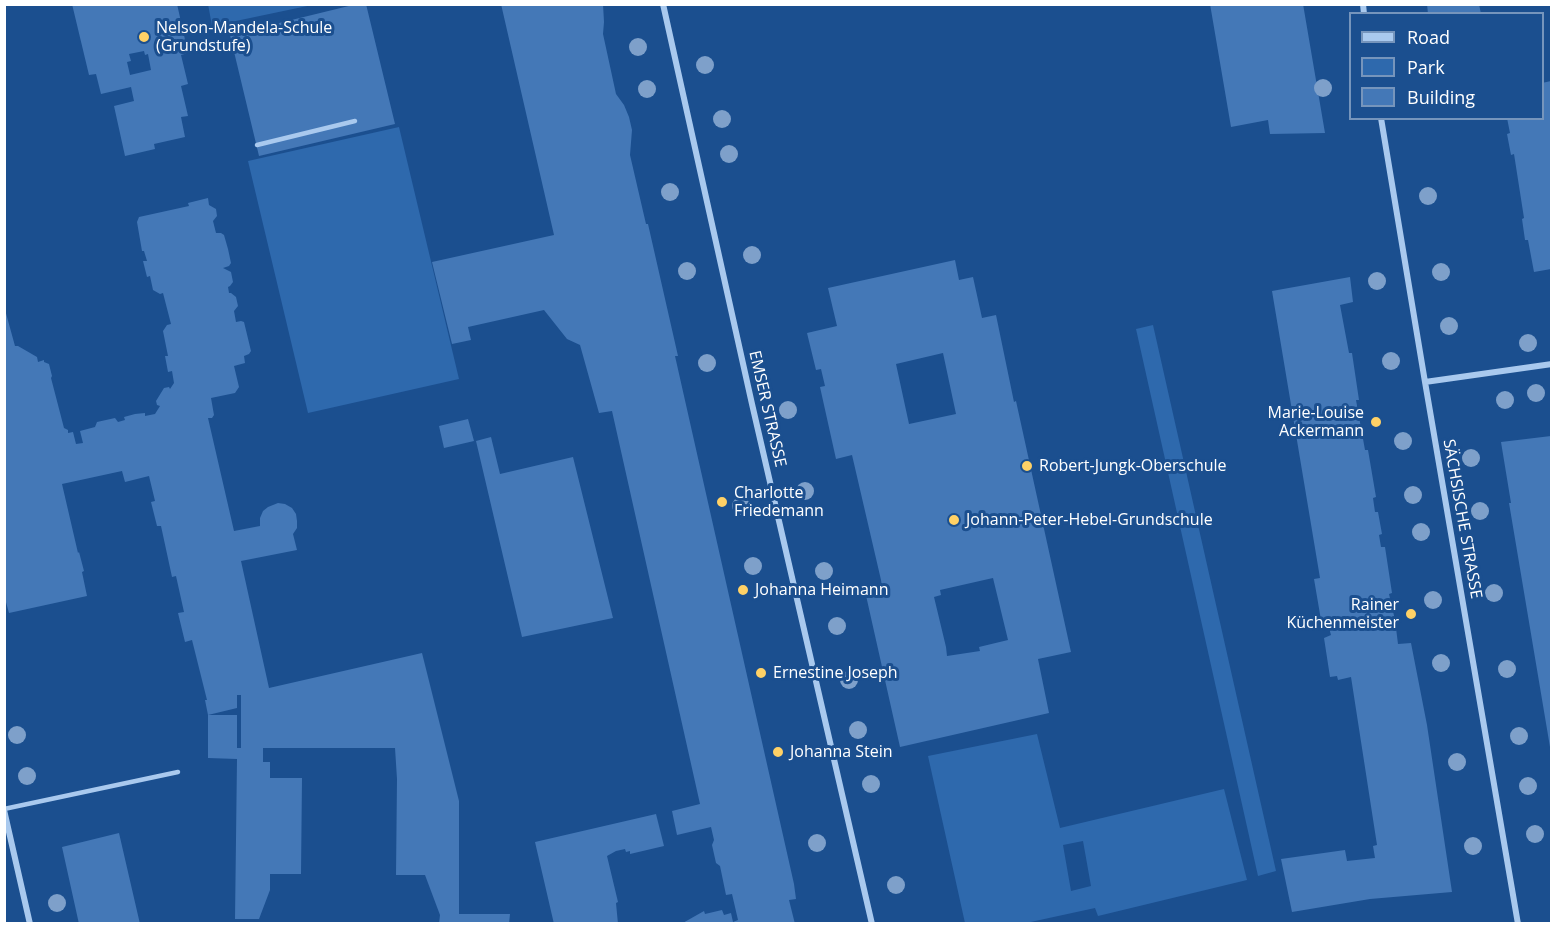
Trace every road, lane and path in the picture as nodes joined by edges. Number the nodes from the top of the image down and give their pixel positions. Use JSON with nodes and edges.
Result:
{"nodes":[{"id":1,"x":663,"y":4,"type":"edge"},
{"id":2,"x":1381,"y":120,"type":"edge"},
{"id":3,"x":355,"y":121,"type":"dead end"},
{"id":4,"x":257,"y":145,"type":"dead end"},
{"id":5,"x":1551,"y":364,"type":"edge"},
{"id":6,"x":1425,"y":382,"type":"junction"},
{"id":7,"x":178,"y":772,"type":"dead end"},
{"id":8,"x":4,"y":810,"type":"edge"},
{"id":9,"x":30,"y":924,"type":"edge"},
{"id":10,"x":872,"y":924,"type":"edge"},
{"id":11,"x":1518,"y":924,"type":"edge"}],
"edges":[{"from":1,"to":10,"type":"street","name":"EMSER STRASSE"},
{"from":2,"to":6,"type":"street","name":"SÄCHSISCHE STRASSE"},
{"from":3,"to":4,"type":"lane"},
{"from":5,"to":6,"type":"street"},
{"from":6,"to":11,"type":"street","name":"SÄCHSISCHE STRASSE"},
{"from":7,"to":8,"type":"lane"},
{"from":8,"to":9,"type":"street"}]}
